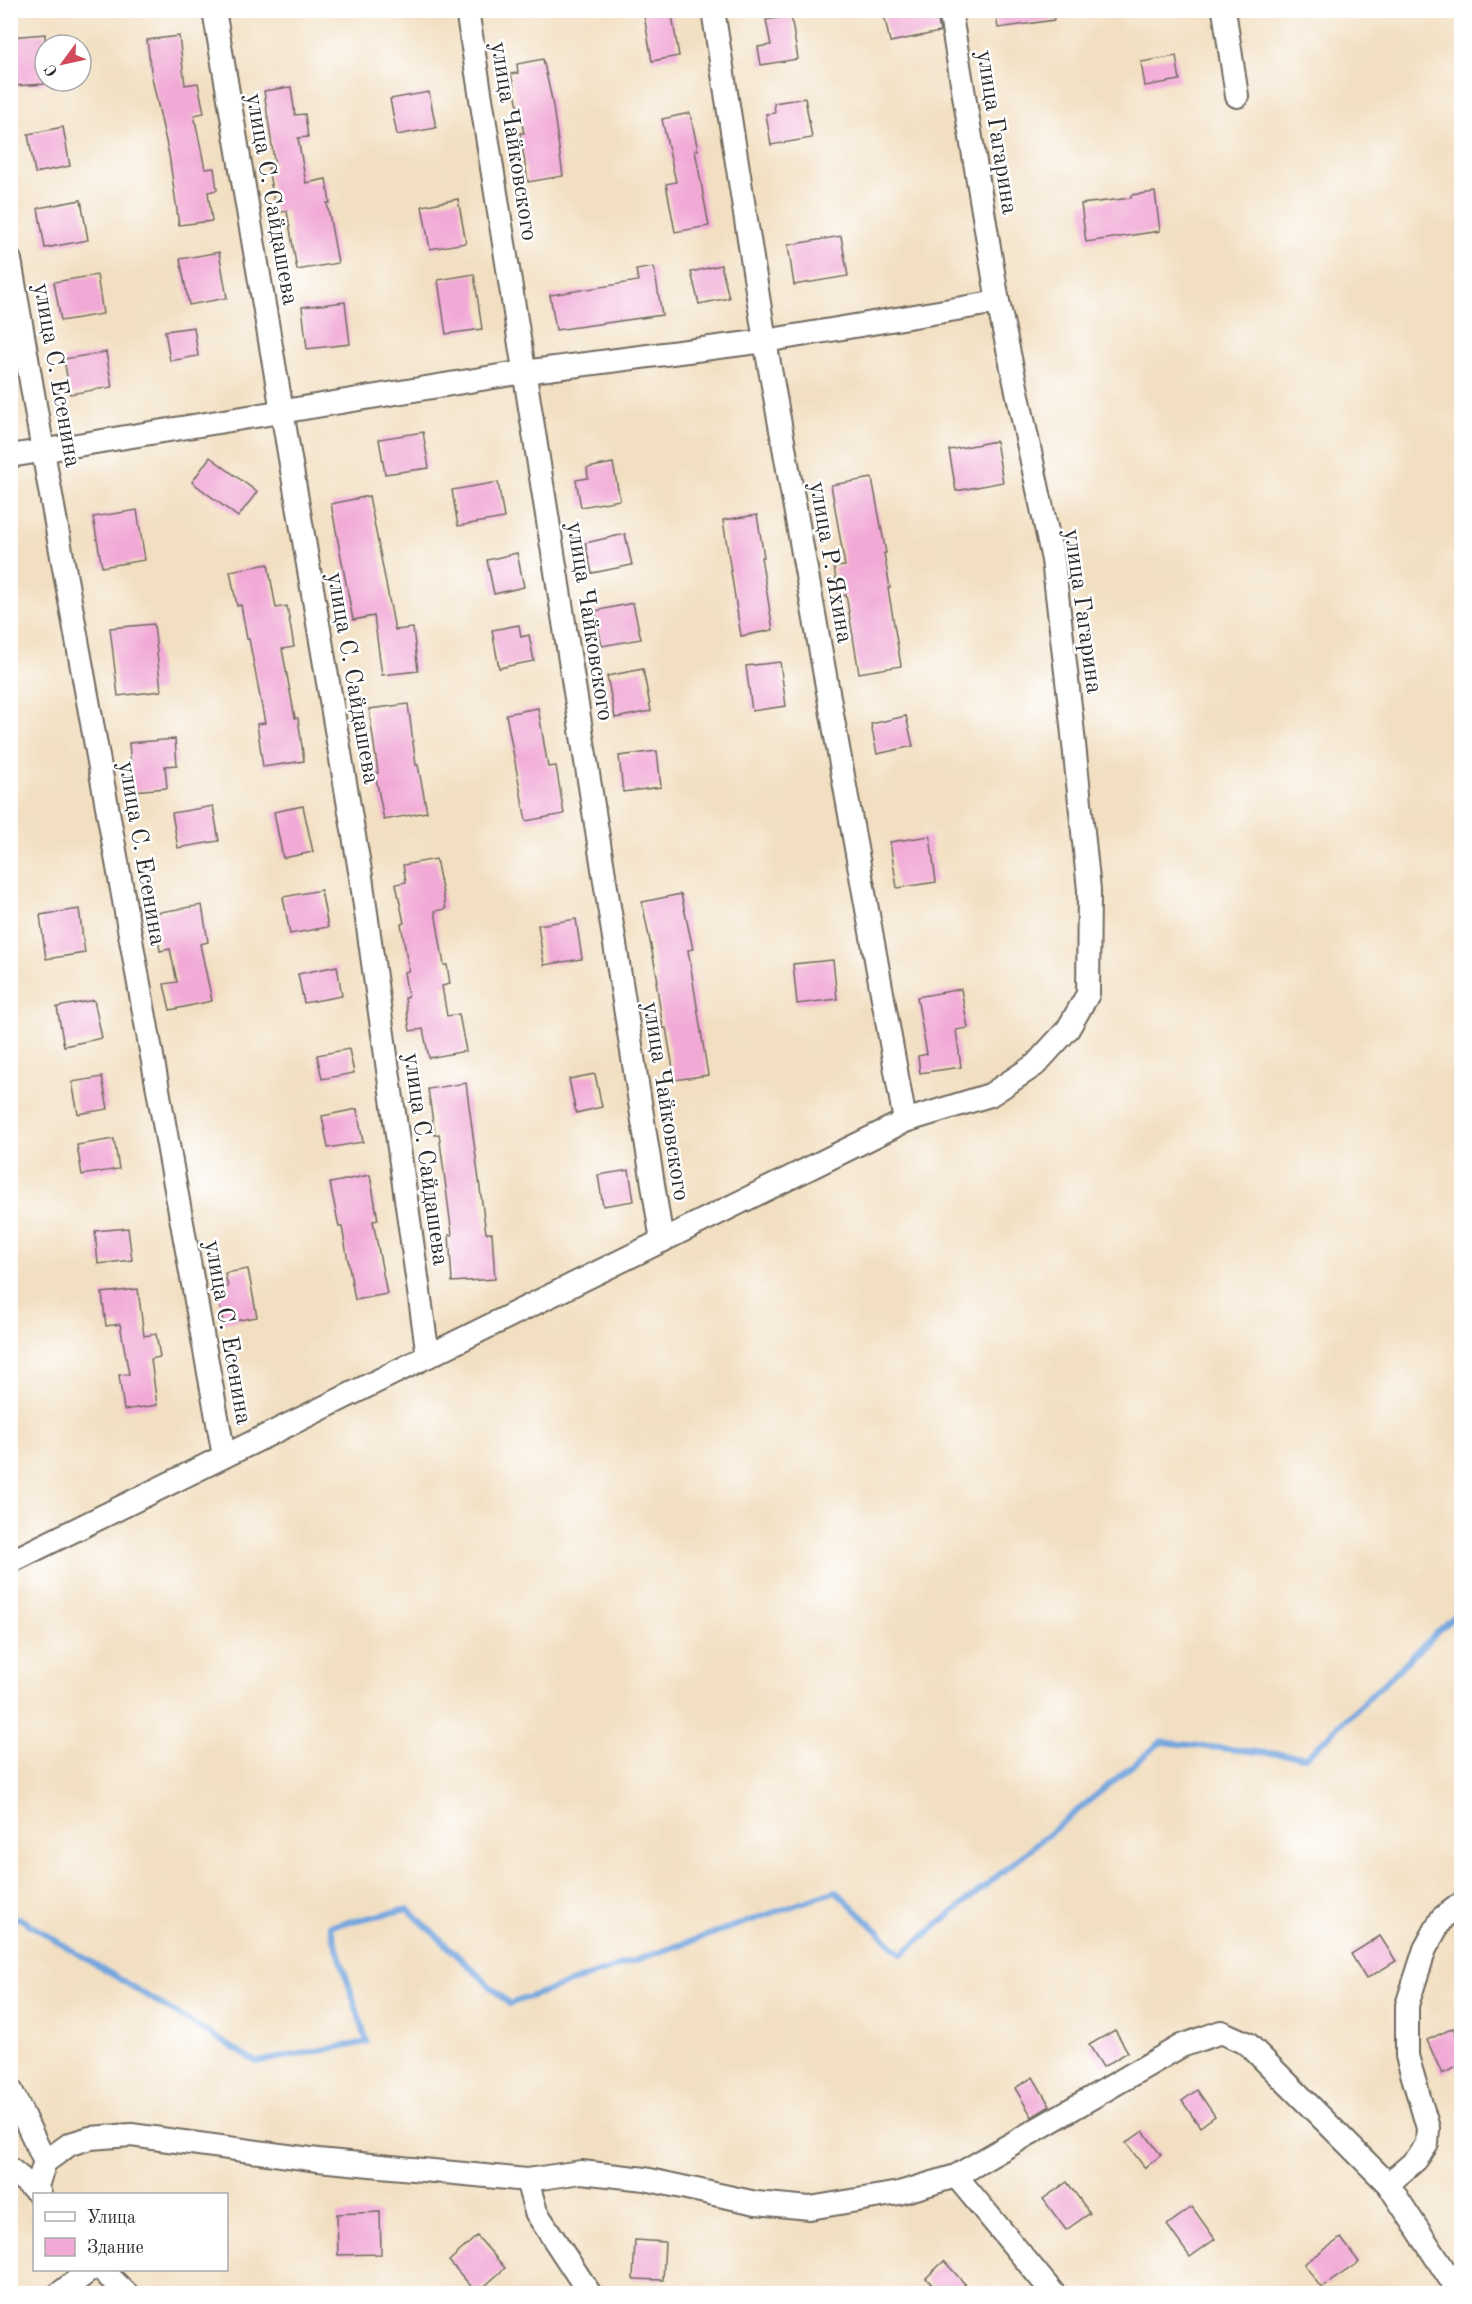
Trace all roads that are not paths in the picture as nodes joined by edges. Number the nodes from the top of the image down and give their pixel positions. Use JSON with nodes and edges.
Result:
{"nodes":[{"id":1,"x":214,"y":10,"type":"edge"},
{"id":2,"x":467,"y":10,"type":"edge"},
{"id":3,"x":713,"y":10,"type":"edge"},
{"id":4,"x":950,"y":10,"type":"edge"},
{"id":5,"x":1224,"y":10,"type":"edge"},
{"id":6,"x":1237,"y":96,"type":"dead end"},
{"id":7,"x":10,"y":260,"type":"edge"},
{"id":8,"x":998,"y":302,"type":"junction"},
{"id":9,"x":765,"y":341,"type":"junction"},
{"id":10,"x":524,"y":372,"type":"junction"},
{"id":11,"x":282,"y":411,"type":"junction"},
{"id":12,"x":43,"y":451,"type":"junction"},
{"id":13,"x":10,"y":456,"type":"edge"},
{"id":14,"x":905,"y":1121,"type":"junction"},
{"id":15,"x":662,"y":1241,"type":"junction"},
{"id":16,"x":428,"y":1356,"type":"junction"},
{"id":17,"x":224,"y":1456,"type":"junction"},
{"id":18,"x":10,"y":1562,"type":"edge"},
{"id":19,"x":1461,"y":1903,"type":"edge"},
{"id":20,"x":10,"y":2088,"type":"edge"},
{"id":21,"x":45,"y":2162,"type":"junction"},
{"id":22,"x":10,"y":2169,"type":"edge"},
{"id":23,"x":956,"y":2176,"type":"junction"},
{"id":24,"x":527,"y":2180,"type":"junction"},
{"id":25,"x":1388,"y":2184,"type":"junction"},
{"id":26,"x":38,"y":2192,"type":"edge"},
{"id":27,"x":89,"y":2271,"type":"edge"},
{"id":28,"x":103,"y":2271,"type":"edge"},
{"id":29,"x":59,"y":2294,"type":"edge"},
{"id":30,"x":128,"y":2294,"type":"edge"},
{"id":31,"x":590,"y":2294,"type":"edge"},
{"id":32,"x":1054,"y":2294,"type":"edge"},
{"id":33,"x":1460,"y":2294,"type":"edge"}],
"edges":[{"from":1,"to":11,"type":"street","name":"улица С. Сайдашева"},
{"from":2,"to":10,"type":"street","name":"улица Чайковского"},
{"from":3,"to":9,"type":"street","name":"улица Р. Яхина"},
{"from":4,"to":8,"type":"street","name":"улица Гагарина"},
{"from":5,"to":6,"type":"street"},
{"from":7,"to":12,"type":"street","name":"улица С. Есенина"},
{"from":8,"to":9,"type":"street"},
{"from":8,"to":14,"type":"street","name":"улица Гагарина"},
{"from":9,"to":10,"type":"street"},
{"from":9,"to":14,"type":"street","name":"улица Р. Яхина"},
{"from":10,"to":11,"type":"street"},
{"from":10,"to":15,"type":"street","name":"улица Чайковского"},
{"from":11,"to":12,"type":"street"},
{"from":11,"to":16,"type":"street","name":"улица С. Сайдашева"},
{"from":12,"to":13,"type":"street"},
{"from":12,"to":17,"type":"street","name":"улица С. Есенина"},
{"from":14,"to":15,"type":"street","name":"улица Гагарина"},
{"from":15,"to":16,"type":"street","name":"улица Гагарина"},
{"from":16,"to":17,"type":"street","name":"улица Гагарина"},
{"from":17,"to":18,"type":"street","name":"улица Гагарина"},
{"from":19,"to":25,"type":"street"},
{"from":20,"to":21,"type":"street"},
{"from":21,"to":24,"type":"street"},
{"from":21,"to":26,"type":"street"},
{"from":22,"to":26,"type":"street"},
{"from":23,"to":24,"type":"street"},
{"from":23,"to":25,"type":"street"},
{"from":23,"to":32,"type":"street"},
{"from":24,"to":31,"type":"street"},
{"from":25,"to":33,"type":"street"},
{"from":27,"to":29,"type":"street"},
{"from":28,"to":30,"type":"street"}]}
